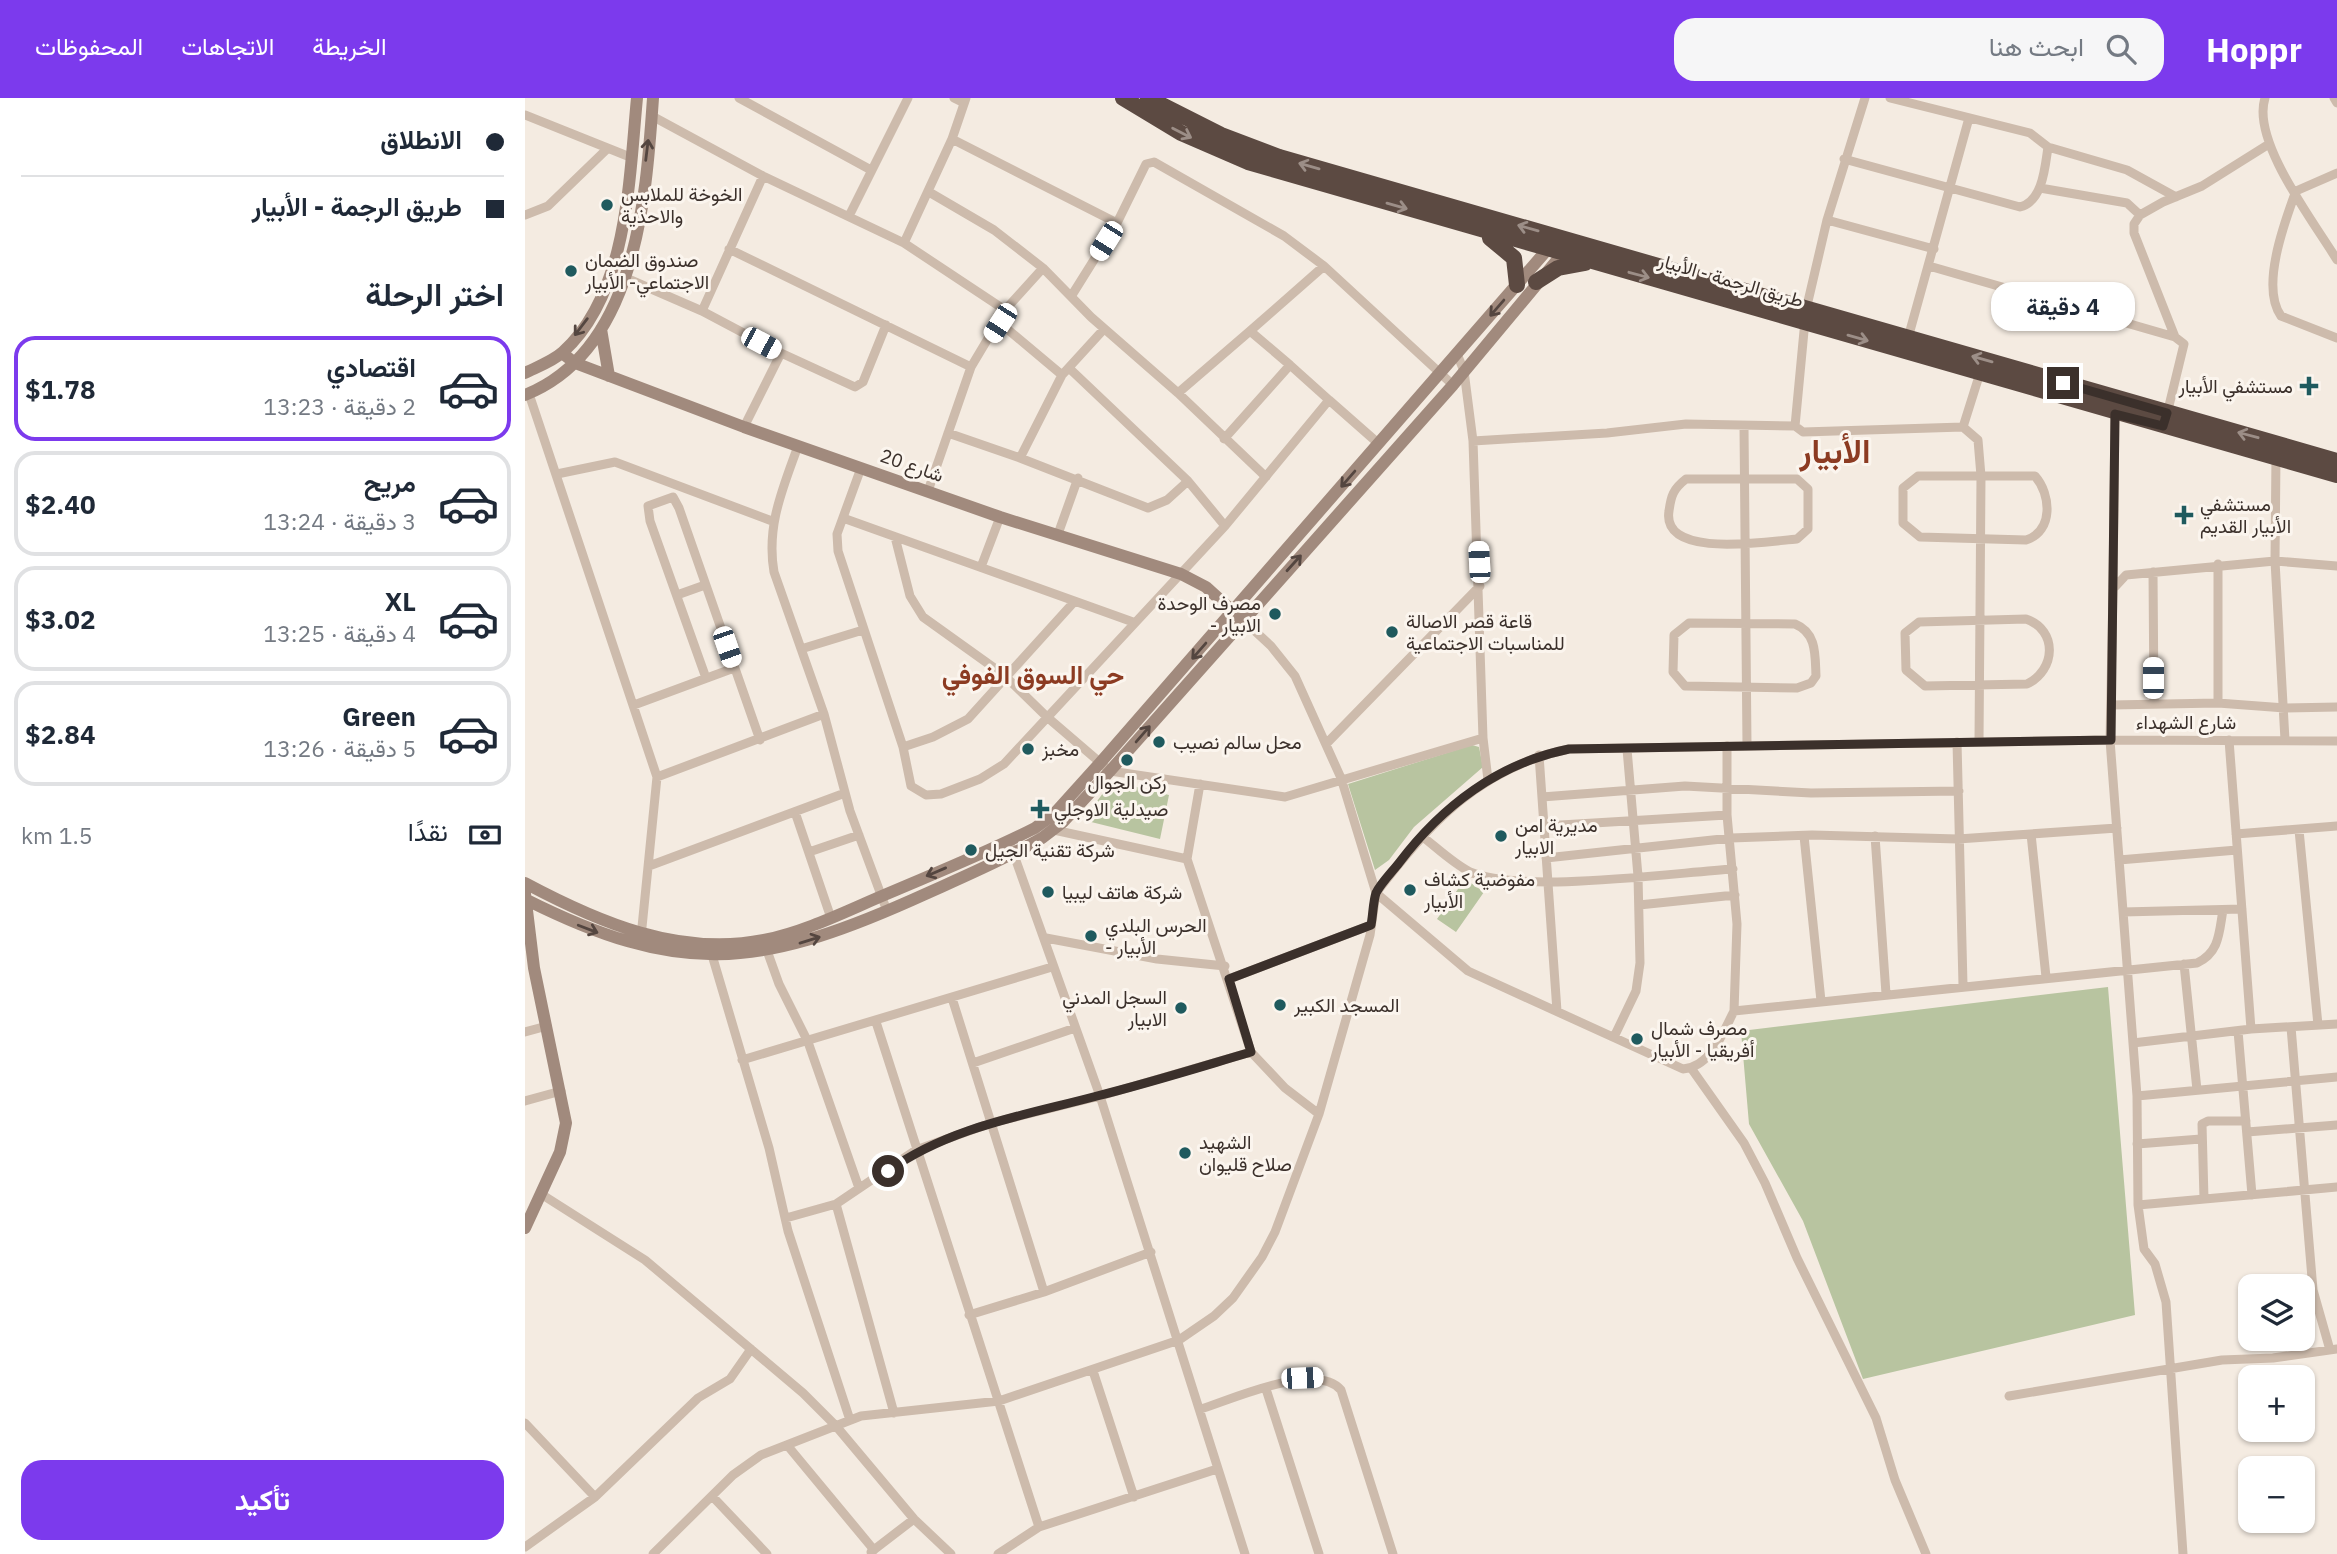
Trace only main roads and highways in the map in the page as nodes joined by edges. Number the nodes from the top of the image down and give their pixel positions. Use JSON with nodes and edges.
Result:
{"nodes":[{"id":1,"x":1123,"y":98,"type":"edge"},
{"id":2,"x":1148,"y":98,"type":"edge"},
{"id":3,"x":1476,"y":229,"type":"junction"},
{"id":4,"x":1560,"y":245,"type":"junction"},
{"id":5,"x":1597,"y":264,"type":"junction"},
{"id":6,"x":1536,"y":282,"type":"road end"},
{"id":7,"x":1517,"y":285,"type":"road end"},
{"id":8,"x":1805,"y":316,"type":"junction"},
{"id":9,"x":2165,"y":419,"type":"junction"},
{"id":10,"x":2277,"y":450,"type":"junction"},
{"id":11,"x":2337,"y":461,"type":"edge"},
{"id":12,"x":2337,"y":475,"type":"edge"}],
"edges":[{"from":1,"to":3,"type":"highway","name":"طريق الرجمة - الأبيار","one_way":true},
{"from":4,"to":2,"type":"highway","name":"طريق الرجمة - الأبيار","one_way":true},
{"from":3,"to":4,"type":"highway","name":"طريق الرجمة - الأبيار"},
{"from":3,"to":7,"type":"highway"},
{"from":4,"to":5,"type":"highway","name":"طريق الرجمة - الأبيار"},
{"from":4,"to":8,"type":"highway","name":"طريق الرجمة - الأبيار"},
{"from":5,"to":6,"type":"highway"},
{"from":5,"to":8,"type":"highway","name":"طريق الرجمة - الأبيار","one_way":true},
{"from":9,"to":8,"type":"highway","name":"طريق الرجمة - الأبيار","one_way":true},
{"from":8,"to":9,"type":"highway","name":"طريق الرجمة - الأبيار","one_way":true},
{"from":9,"to":10,"type":"highway","name":"طريق الرجمة - الأبيار"},
{"from":10,"to":11,"type":"highway","name":"طريق الرجمة - الأبيار"},
{"from":10,"to":12,"type":"highway","name":"طريق الرجمة - الأبيار"}]}
